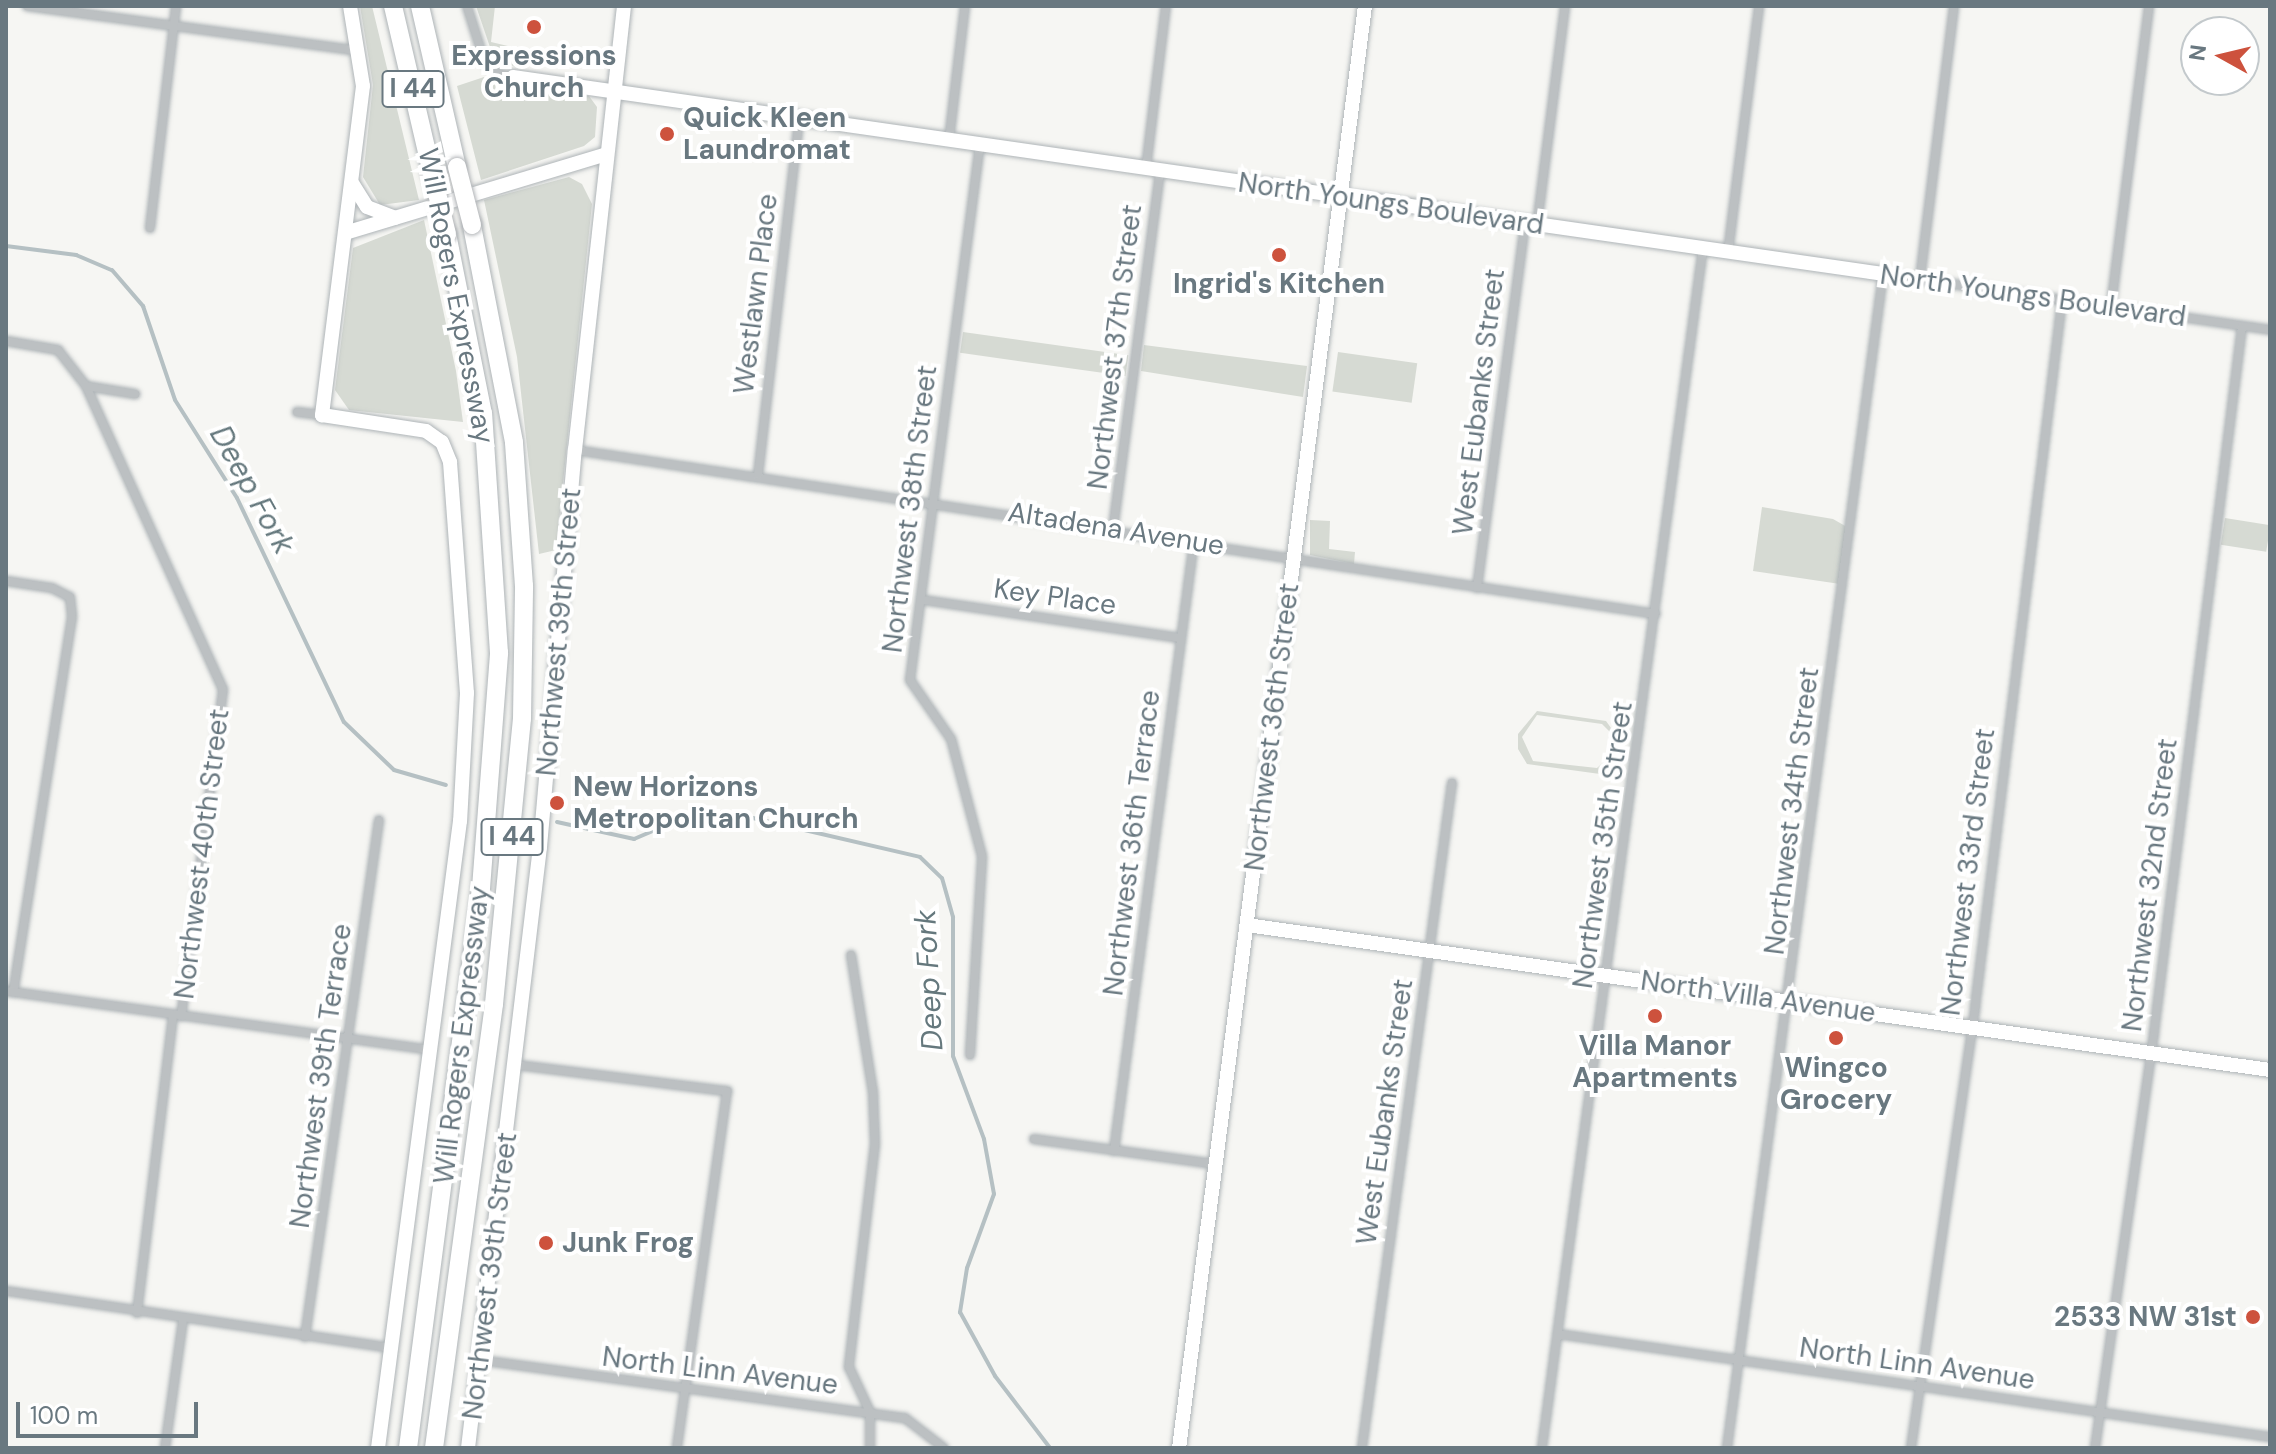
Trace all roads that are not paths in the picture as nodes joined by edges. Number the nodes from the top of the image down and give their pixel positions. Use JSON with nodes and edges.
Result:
{"nodes":[{"id":1,"x":27,"y":6,"type":"edge"},
{"id":2,"x":176,"y":6,"type":"edge"},
{"id":3,"x":350,"y":6,"type":"edge"},
{"id":4,"x":393,"y":6,"type":"edge"},
{"id":5,"x":420,"y":6,"type":"edge"},
{"id":6,"x":467,"y":6,"type":"edge"},
{"id":7,"x":624,"y":6,"type":"edge"},
{"id":8,"x":965,"y":6,"type":"edge"},
{"id":9,"x":1166,"y":6,"type":"edge"},
{"id":10,"x":1365,"y":6,"type":"edge"},
{"id":11,"x":1565,"y":6,"type":"edge"},
{"id":12,"x":1759,"y":6,"type":"edge"},
{"id":13,"x":1954,"y":6,"type":"edge"},
{"id":14,"x":2149,"y":6,"type":"edge"},
{"id":15,"x":174,"y":25,"type":"junction"},
{"id":16,"x":360,"y":51,"type":"junction"},
{"id":17,"x":513,"y":77,"type":"joint"},
{"id":18,"x":613,"y":90,"type":"junction"},
{"id":19,"x":799,"y":118,"type":"junction"},
{"id":20,"x":949,"y":140,"type":"junction"},
{"id":21,"x":980,"y":144,"type":"junction"},
{"id":22,"x":606,"y":154,"type":"junction"},
{"id":23,"x":1153,"y":169,"type":"junction"},
{"id":24,"x":351,"y":181,"type":"junction"},
{"id":25,"x":1341,"y":197,"type":"junction"},
{"id":26,"x":395,"y":218,"type":"junction"},
{"id":27,"x":1531,"y":224,"type":"junction"},
{"id":28,"x":150,"y":228,"type":"dead end"},
{"id":29,"x":345,"y":233,"type":"junction"},
{"id":30,"x":1703,"y":248,"type":"junction"},
{"id":31,"x":1728,"y":252,"type":"junction"},
{"id":32,"x":1883,"y":274,"type":"junction"},
{"id":33,"x":1920,"y":279,"type":"junction"},
{"id":34,"x":2062,"y":300,"type":"junction"},
{"id":35,"x":2111,"y":307,"type":"junction"},
{"id":36,"x":2242,"y":326,"type":"junction"},
{"id":37,"x":2270,"y":330,"type":"edge"},
{"id":38,"x":6,"y":341,"type":"edge"},
{"id":39,"x":86,"y":386,"type":"junction"},
{"id":40,"x":135,"y":394,"type":"dead end"},
{"id":41,"x":297,"y":412,"type":"dead end"},
{"id":42,"x":322,"y":415,"type":"junction"},
{"id":43,"x":575,"y":450,"type":"junction"},
{"id":44,"x":758,"y":475,"type":"junction"},
{"id":45,"x":933,"y":502,"type":"junction"},
{"id":46,"x":1113,"y":529,"type":"junction"},
{"id":47,"x":1194,"y":541,"type":"junction"},
{"id":48,"x":1294,"y":559,"type":"junction"},
{"id":49,"x":6,"y":581,"type":"edge"},
{"id":50,"x":1477,"y":588,"type":"junction"},
{"id":51,"x":923,"y":600,"type":"junction"},
{"id":52,"x":1656,"y":614,"type":"junction"},
{"id":53,"x":1181,"y":638,"type":"junction"},
{"id":54,"x":1452,"y":783,"type":"dead end"},
{"id":55,"x":379,"y":820,"type":"dead end"},
{"id":56,"x":1247,"y":925,"type":"junction"},
{"id":57,"x":1429,"y":950,"type":"junction"},
{"id":58,"x":851,"y":955,"type":"dead end"},
{"id":59,"x":1608,"y":976,"type":"junction"},
{"id":60,"x":9,"y":991,"type":"edge"},
{"id":61,"x":1789,"y":1001,"type":"junction"},
{"id":62,"x":177,"y":1016,"type":"junction"},
{"id":63,"x":1970,"y":1028,"type":"junction"},
{"id":64,"x":350,"y":1039,"type":"junction"},
{"id":65,"x":432,"y":1050,"type":"junction"},
{"id":66,"x":2150,"y":1053,"type":"junction"},
{"id":67,"x":970,"y":1055,"type":"dead end"},
{"id":68,"x":517,"y":1065,"type":"junction"},
{"id":69,"x":2270,"y":1070,"type":"edge"},
{"id":70,"x":1034,"y":1139,"type":"dead end"},
{"id":71,"x":1114,"y":1151,"type":"junction"},
{"id":72,"x":1215,"y":1164,"type":"junction"},
{"id":73,"x":6,"y":1291,"type":"edge"},
{"id":74,"x":137,"y":1313,"type":"junction"},
{"id":75,"x":183,"y":1320,"type":"junction"},
{"id":76,"x":1558,"y":1334,"type":"junction"},
{"id":77,"x":305,"y":1337,"type":"junction"},
{"id":78,"x":393,"y":1348,"type":"junction"},
{"id":79,"x":480,"y":1360,"type":"junction"},
{"id":80,"x":1739,"y":1361,"type":"junction"},
{"id":81,"x":1920,"y":1388,"type":"junction"},
{"id":82,"x":686,"y":1389,"type":"junction"},
{"id":83,"x":870,"y":1412,"type":"junction"},
{"id":84,"x":2100,"y":1413,"type":"junction"},
{"id":85,"x":2270,"y":1437,"type":"edge"},
{"id":86,"x":165,"y":1448,"type":"edge"},
{"id":87,"x":378,"y":1448,"type":"edge"},
{"id":88,"x":408,"y":1448,"type":"edge"},
{"id":89,"x":434,"y":1448,"type":"edge"},
{"id":90,"x":468,"y":1448,"type":"edge"},
{"id":91,"x":677,"y":1448,"type":"edge"},
{"id":92,"x":870,"y":1448,"type":"edge"},
{"id":93,"x":944,"y":1448,"type":"edge"},
{"id":94,"x":1179,"y":1448,"type":"edge"},
{"id":95,"x":1362,"y":1448,"type":"edge"},
{"id":96,"x":1542,"y":1448,"type":"edge"},
{"id":97,"x":1727,"y":1448,"type":"edge"},
{"id":98,"x":1911,"y":1448,"type":"edge"},
{"id":99,"x":2095,"y":1448,"type":"edge"}],
"edges":[{"from":1,"to":15,"type":"street"},
{"from":2,"to":15,"type":"street"},
{"from":3,"to":16,"type":"street"},
{"from":4,"to":88,"type":"highway","name":"Will Rogers Expressway","number":"I 44","bridge":true},
{"from":5,"to":89,"type":"highway","name":"Will Rogers Expressway","number":"I 44","bridge":true},
{"from":6,"to":17,"type":"street"},
{"from":7,"to":18,"type":"street","name":"Northwest 39th Street"},
{"from":8,"to":20,"type":"street"},
{"from":9,"to":23,"type":"street","name":"Northwest 37th Street"},
{"from":10,"to":25,"type":"street","name":"Northwest 36th Street"},
{"from":11,"to":27,"type":"street","name":"West Eubanks Street"},
{"from":12,"to":31,"type":"street"},
{"from":13,"to":33,"type":"street"},
{"from":14,"to":35,"type":"street"},
{"from":15,"to":16,"type":"street"},
{"from":15,"to":28,"type":"street"},
{"from":16,"to":24,"type":"street"},
{"from":17,"to":18,"type":"street","name":"North Youngs Boulevard"},
{"from":18,"to":19,"type":"street","name":"North Youngs Boulevard"},
{"from":18,"to":22,"type":"street","name":"Northwest 39th Street"},
{"from":19,"to":20,"type":"street","name":"North Youngs Boulevard"},
{"from":19,"to":44,"type":"street","name":"Westlawn Place"},
{"from":20,"to":21,"type":"street","name":"North Youngs Boulevard"},
{"from":21,"to":23,"type":"street","name":"North Youngs Boulevard"},
{"from":21,"to":45,"type":"street","name":"Northwest 38th Street"},
{"from":22,"to":26,"type":"street"},
{"from":22,"to":43,"type":"street","name":"Northwest 39th Street"},
{"from":23,"to":25,"type":"street","name":"North Youngs Boulevard"},
{"from":23,"to":46,"type":"street","name":"Northwest 37th Street"},
{"from":24,"to":26,"type":"street"},
{"from":24,"to":29,"type":"street"},
{"from":25,"to":27,"type":"street","name":"North Youngs Boulevard"},
{"from":25,"to":48,"type":"street","name":"Northwest 36th Street"},
{"from":26,"to":29,"type":"street"},
{"from":27,"to":30,"type":"street","name":"North Youngs Boulevard"},
{"from":27,"to":50,"type":"street","name":"West Eubanks Street"},
{"from":29,"to":42,"type":"street"},
{"from":30,"to":31,"type":"street","name":"North Youngs Boulevard"},
{"from":30,"to":52,"type":"street","name":"Northwest 35th Street"},
{"from":31,"to":32,"type":"street","name":"North Youngs Boulevard"},
{"from":32,"to":33,"type":"street","name":"North Youngs Boulevard"},
{"from":32,"to":61,"type":"street","name":"Northwest 34th Street"},
{"from":33,"to":34,"type":"street","name":"North Youngs Boulevard"},
{"from":34,"to":35,"type":"street","name":"North Youngs Boulevard"},
{"from":34,"to":63,"type":"street","name":"Northwest 33rd Street"},
{"from":35,"to":36,"type":"street","name":"North Youngs Boulevard"},
{"from":36,"to":37,"type":"street","name":"North Youngs Boulevard"},
{"from":36,"to":66,"type":"street","name":"Northwest 32nd Street"},
{"from":38,"to":39,"type":"street"},
{"from":39,"to":40,"type":"street"},
{"from":39,"to":62,"type":"street","name":"Northwest 40th Street"},
{"from":41,"to":42,"type":"street"},
{"from":42,"to":65,"type":"street"},
{"from":43,"to":44,"type":"street","name":"Altadena Avenue"},
{"from":43,"to":68,"type":"street","name":"Northwest 39th Street"},
{"from":44,"to":45,"type":"street","name":"Altadena Avenue"},
{"from":45,"to":46,"type":"street","name":"Altadena Avenue"},
{"from":45,"to":51,"type":"street","name":"Northwest 38th Street"},
{"from":46,"to":47,"type":"street","name":"Altadena Avenue"},
{"from":47,"to":48,"type":"street","name":"Altadena Avenue"},
{"from":47,"to":53,"type":"street","name":"Northwest 36th Terrace"},
{"from":48,"to":50,"type":"street","name":"Altadena Avenue"},
{"from":48,"to":56,"type":"street","name":"Northwest 36th Street"},
{"from":49,"to":60,"type":"street"},
{"from":50,"to":52,"type":"street","name":"Altadena Avenue"},
{"from":51,"to":53,"type":"street","name":"Key Place"},
{"from":51,"to":67,"type":"street","name":"Northwest 38th Street"},
{"from":52,"to":59,"type":"street","name":"Northwest 35th Street"},
{"from":53,"to":71,"type":"street","name":"Northwest 36th Terrace"},
{"from":54,"to":57,"type":"street","name":"West Eubanks Street"},
{"from":55,"to":64,"type":"street","name":"Northwest 39th Terrace"},
{"from":56,"to":57,"type":"street","name":"North Villa Avenue"},
{"from":56,"to":72,"type":"street","name":"Northwest 36th Street"},
{"from":57,"to":59,"type":"street","name":"North Villa Avenue"},
{"from":57,"to":95,"type":"street","name":"West Eubanks Street"},
{"from":58,"to":83,"type":"street"},
{"from":59,"to":61,"type":"street","name":"North Villa Avenue"},
{"from":59,"to":76,"type":"street","name":"Northwest 35th Street"},
{"from":60,"to":62,"type":"street"},
{"from":61,"to":63,"type":"street","name":"North Villa Avenue"},
{"from":61,"to":80,"type":"street","name":"Northwest 34th Street"},
{"from":62,"to":64,"type":"street"},
{"from":62,"to":74,"type":"street","name":"Northwest 40th Street"},
{"from":63,"to":66,"type":"street","name":"North Villa Avenue"},
{"from":63,"to":81,"type":"street","name":"Northwest 33rd Street"},
{"from":64,"to":65,"type":"street"},
{"from":64,"to":77,"type":"street","name":"Northwest 39th Terrace"},
{"from":65,"to":78,"type":"street"},
{"from":66,"to":69,"type":"street","name":"North Villa Avenue"},
{"from":66,"to":84,"type":"street","name":"Northwest 32nd Street"},
{"from":68,"to":79,"type":"street","name":"Northwest 39th Street"},
{"from":68,"to":82,"type":"street"},
{"from":70,"to":71,"type":"street"},
{"from":71,"to":72,"type":"street"},
{"from":72,"to":94,"type":"street","name":"Northwest 36th Street"},
{"from":73,"to":74,"type":"street"},
{"from":74,"to":75,"type":"street"},
{"from":75,"to":77,"type":"street"},
{"from":75,"to":86,"type":"street"},
{"from":76,"to":80,"type":"street","name":"North Linn Avenue"},
{"from":76,"to":96,"type":"street","name":"Northwest 35th Street"},
{"from":77,"to":78,"type":"street"},
{"from":78,"to":87,"type":"street"},
{"from":79,"to":82,"type":"street","name":"North Linn Avenue"},
{"from":79,"to":90,"type":"street","name":"Northwest 39th Street"},
{"from":80,"to":81,"type":"street","name":"North Linn Avenue"},
{"from":80,"to":97,"type":"street","name":"Northwest 34th Street"},
{"from":81,"to":84,"type":"street","name":"North Linn Avenue"},
{"from":81,"to":98,"type":"street","name":"Northwest 33rd Street"},
{"from":82,"to":83,"type":"street","name":"North Linn Avenue"},
{"from":82,"to":91,"type":"street"},
{"from":83,"to":92,"type":"street"},
{"from":83,"to":93,"type":"street","name":"North Linn Avenue"},
{"from":84,"to":85,"type":"street","name":"North Linn Avenue"},
{"from":84,"to":99,"type":"street","name":"Northwest 32nd Street"}]}
